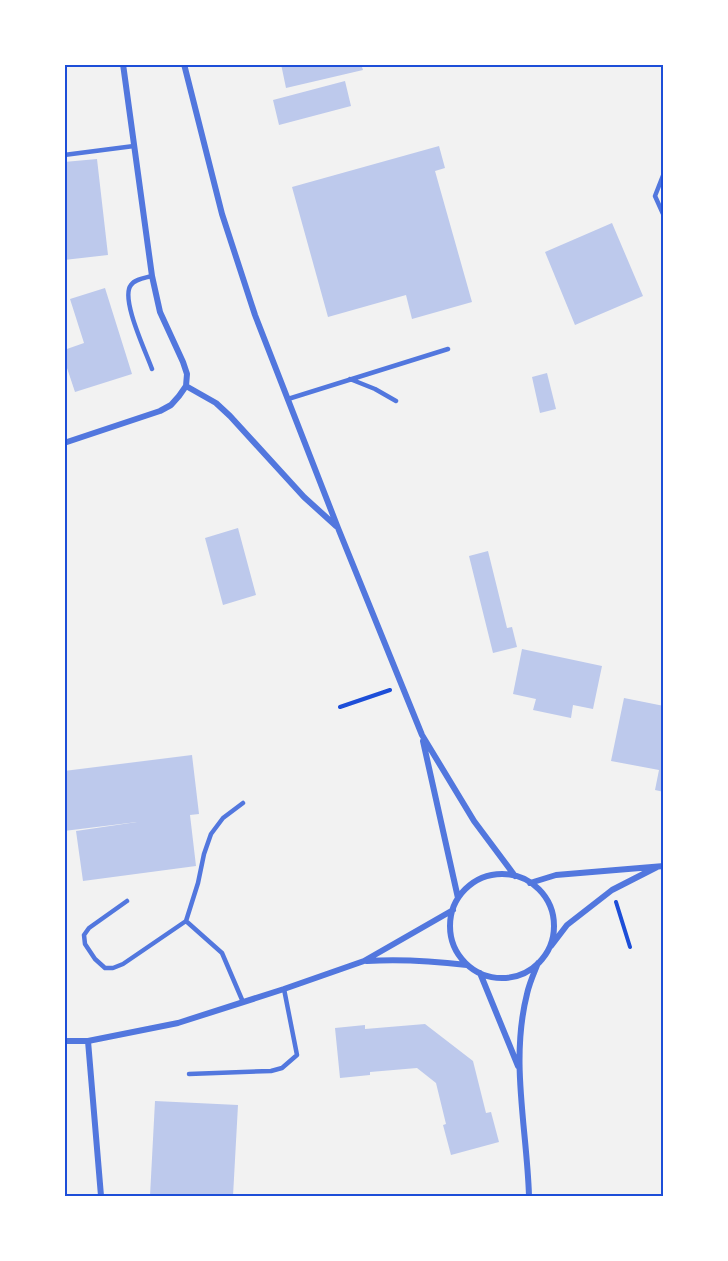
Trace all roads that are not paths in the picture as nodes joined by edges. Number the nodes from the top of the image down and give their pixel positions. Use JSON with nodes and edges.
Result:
{"nodes":[{"id":1,"x":123,"y":64,"type":"edge"},
{"id":2,"x":184,"y":64,"type":"edge"},
{"id":3,"x":134,"y":146,"type":"junction"},
{"id":4,"x":64,"y":155,"type":"edge"},
{"id":5,"x":663,"y":173,"type":"edge"},
{"id":6,"x":663,"y":216,"type":"edge"},
{"id":7,"x":152,"y":276,"type":"junction"},
{"id":8,"x":448,"y":349,"type":"dead end"},
{"id":9,"x":152,"y":369,"type":"dead end"},
{"id":10,"x":350,"y":379,"type":"junction"},
{"id":11,"x":186,"y":386,"type":"junction"},
{"id":12,"x":288,"y":399,"type":"junction"},
{"id":13,"x":396,"y":401,"type":"dead end"},
{"id":14,"x":64,"y":443,"type":"edge"},
{"id":15,"x":338,"y":528,"type":"junction"},
{"id":16,"x":422,"y":735,"type":"junction"},
{"id":17,"x":243,"y":803,"type":"dead end"},
{"id":18,"x":660,"y":867,"type":"edge"},
{"id":19,"x":515,"y":876,"type":"junction"},
{"id":20,"x":530,"y":883,"type":"junction"},
{"id":21,"x":458,"y":898,"type":"junction"},
{"id":22,"x":127,"y":901,"type":"dead end"},
{"id":23,"x":453,"y":910,"type":"junction"},
{"id":24,"x":186,"y":921,"type":"junction"},
{"id":25,"x":547,"y":951,"type":"junction"},
{"id":26,"x":364,"y":961,"type":"junction"},
{"id":27,"x":538,"y":963,"type":"junction"},
{"id":28,"x":467,"y":965,"type":"junction"},
{"id":29,"x":480,"y":973,"type":"junction"},
{"id":30,"x":284,"y":989,"type":"junction"},
{"id":31,"x":243,"y":1002,"type":"junction"},
{"id":32,"x":64,"y":1041,"type":"edge"},
{"id":33,"x":88,"y":1041,"type":"junction"},
{"id":34,"x":519,"y":1070,"type":"junction"},
{"id":35,"x":189,"y":1074,"type":"dead end"},
{"id":36,"x":101,"y":1197,"type":"edge"},
{"id":37,"x":529,"y":1197,"type":"edge"}],
"edges":[{"from":1,"to":3,"type":"street"},
{"from":2,"to":12,"type":"street"},
{"from":3,"to":4,"type":"lane"},
{"from":3,"to":7,"type":"street"},
{"from":5,"to":6,"type":"lane"},
{"from":7,"to":9,"type":"lane"},
{"from":7,"to":11,"type":"street"},
{"from":8,"to":10,"type":"lane"},
{"from":10,"to":12,"type":"lane"},
{"from":10,"to":13,"type":"lane"},
{"from":11,"to":14,"type":"street"},
{"from":11,"to":15,"type":"street"},
{"from":12,"to":15,"type":"street"},
{"from":15,"to":16,"type":"street"},
{"from":16,"to":19,"type":"street"},
{"from":16,"to":21,"type":"street"},
{"from":17,"to":24,"type":"lane"},
{"from":18,"to":20,"type":"street"},
{"from":18,"to":25,"type":"street"},
{"from":19,"to":20,"type":"street"},
{"from":19,"to":21,"type":"street"},
{"from":20,"to":25,"type":"street"},
{"from":21,"to":23,"type":"street"},
{"from":22,"to":24,"type":"lane"},
{"from":23,"to":26,"type":"street"},
{"from":23,"to":28,"type":"street"},
{"from":24,"to":31,"type":"lane"},
{"from":25,"to":27,"type":"street"},
{"from":26,"to":28,"type":"street"},
{"from":26,"to":30,"type":"street"},
{"from":27,"to":29,"type":"street"},
{"from":27,"to":34,"type":"street"},
{"from":28,"to":29,"type":"street"},
{"from":29,"to":34,"type":"street"},
{"from":30,"to":31,"type":"street"},
{"from":30,"to":35,"type":"lane"},
{"from":31,"to":33,"type":"street"},
{"from":32,"to":33,"type":"street"},
{"from":33,"to":36,"type":"street"},
{"from":34,"to":37,"type":"street"}]}
